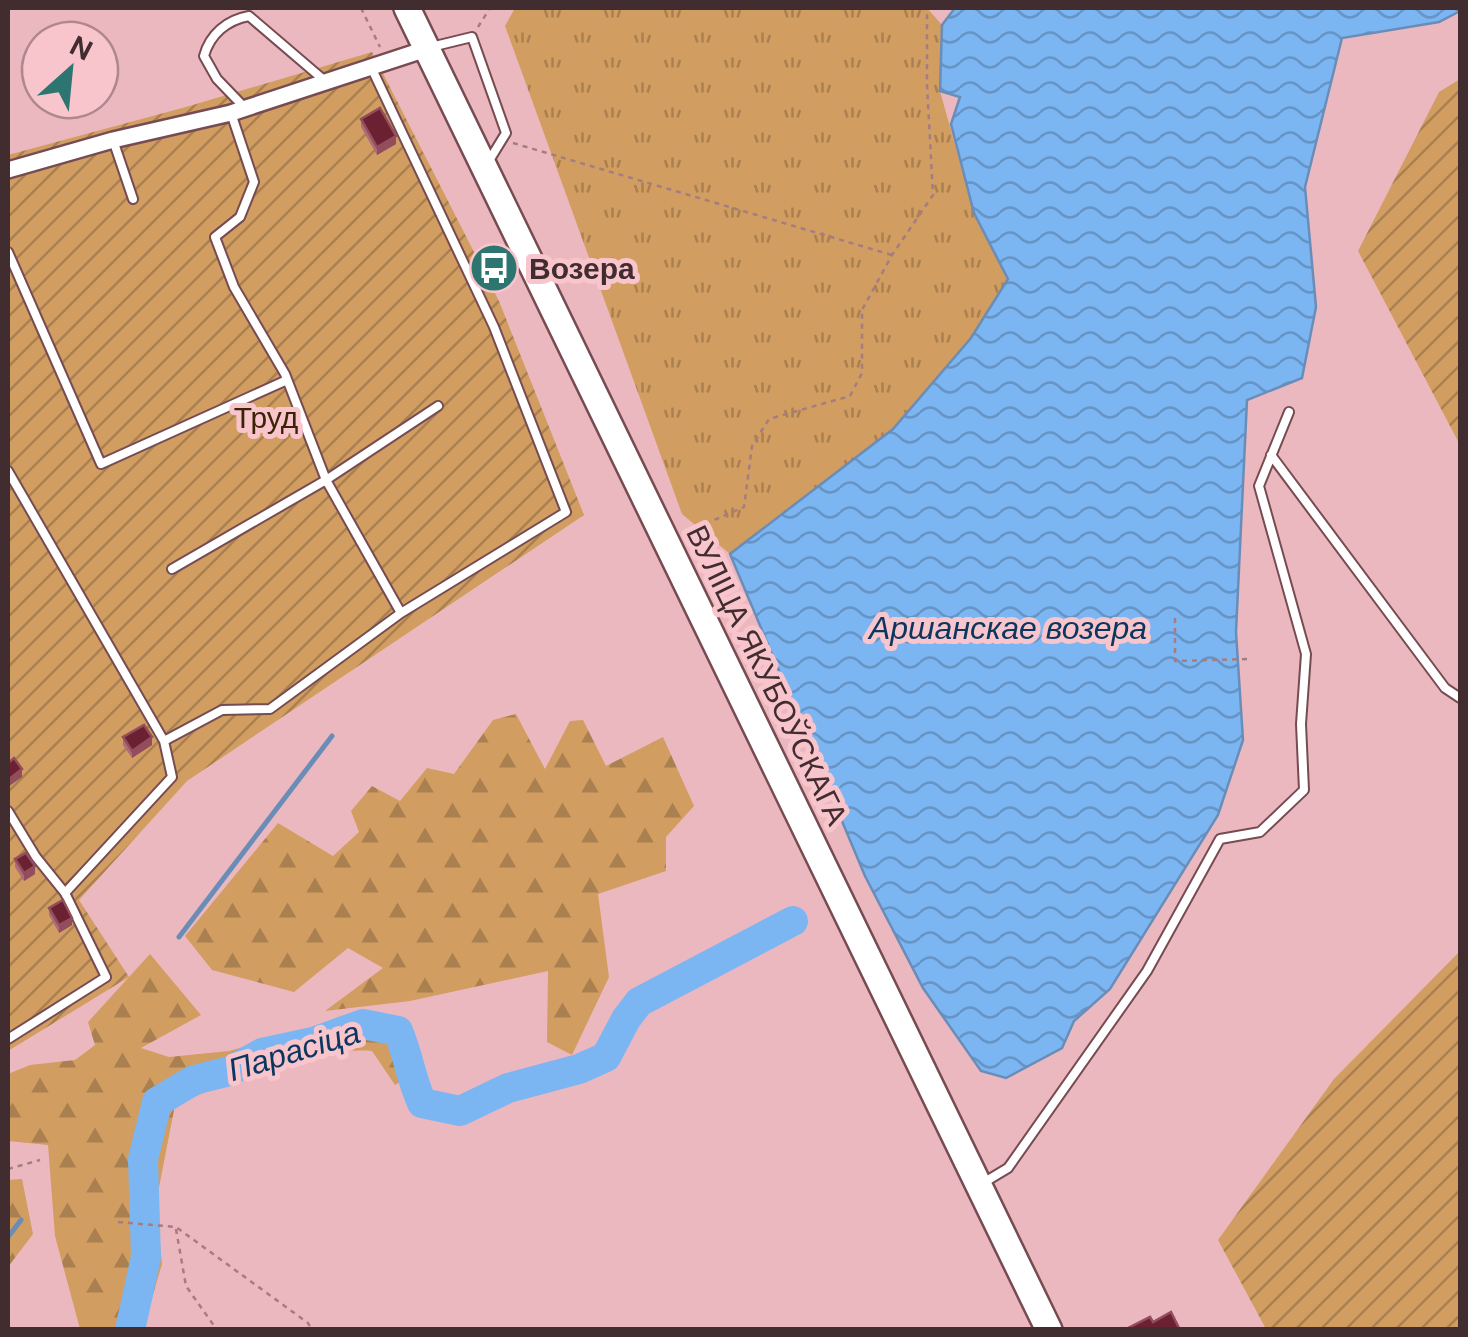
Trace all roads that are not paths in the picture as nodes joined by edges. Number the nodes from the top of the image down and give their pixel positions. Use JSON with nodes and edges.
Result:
{"nodes":[{"id":1,"x":407,"y":8,"type":"edge"},
{"id":2,"x":426,"y":48,"type":"junction"},
{"id":3,"x":379,"y":64,"type":"junction"},
{"id":4,"x":325,"y":82,"type":"junction"},
{"id":5,"x":238,"y":111,"type":"junction"},
{"id":6,"x":113,"y":140,"type":"junction"},
{"id":7,"x":485,"y":168,"type":"junction"},
{"id":8,"x":8,"y":170,"type":"edge"},
{"id":9,"x":134,"y":199,"type":"dead end"},
{"id":10,"x":8,"y":252,"type":"edge"},
{"id":11,"x":287,"y":380,"type":"junction"},
{"id":12,"x":438,"y":406,"type":"dead end"},
{"id":13,"x":1288,"y":412,"type":"dead end"},
{"id":14,"x":1272,"y":455,"type":"junction"},
{"id":15,"x":8,"y":471,"type":"edge"},
{"id":16,"x":326,"y":480,"type":"junction"},
{"id":17,"x":172,"y":568,"type":"dead end"},
{"id":18,"x":401,"y":613,"type":"junction"},
{"id":19,"x":1460,"y":698,"type":"edge"},
{"id":20,"x":164,"y":740,"type":"junction"},
{"id":21,"x":8,"y":811,"type":"edge"},
{"id":22,"x":65,"y":893,"type":"junction"},
{"id":23,"x":8,"y":1038,"type":"edge"},
{"id":24,"x":979,"y":1186,"type":"junction"},
{"id":25,"x":1049,"y":1330,"type":"edge"}],
"edges":[{"from":1,"to":2,"type":"main road","name":"ВУЛІЦА ЯКУБОЎСКАГА"},
{"from":2,"to":3,"type":"street"},
{"from":2,"to":7,"type":"main road","name":"ВУЛІЦА ЯКУБОЎСКАГА"},
{"from":2,"to":7,"type":"lane"},
{"from":3,"to":4,"type":"street"},
{"from":3,"to":18,"type":"lane"},
{"from":4,"to":5,"type":"street"},
{"from":4,"to":5,"type":"lane"},
{"from":5,"to":6,"type":"street"},
{"from":5,"to":11,"type":"lane"},
{"from":6,"to":8,"type":"street"},
{"from":6,"to":9,"type":"lane"},
{"from":7,"to":24,"type":"main road","name":"ВУЛІЦА ЯКУБОЎСКАГА"},
{"from":10,"to":11,"type":"lane"},
{"from":11,"to":16,"type":"lane"},
{"from":12,"to":16,"type":"lane"},
{"from":13,"to":14,"type":"lane"},
{"from":14,"to":19,"type":"lane"},
{"from":14,"to":24,"type":"lane"},
{"from":15,"to":20,"type":"lane"},
{"from":16,"to":17,"type":"lane"},
{"from":16,"to":18,"type":"lane"},
{"from":18,"to":20,"type":"lane"},
{"from":20,"to":22,"type":"lane"},
{"from":21,"to":22,"type":"lane"},
{"from":22,"to":23,"type":"lane"},
{"from":24,"to":25,"type":"main road","name":"ВУЛІЦА ЯКУБОЎСКАГА"}]}
